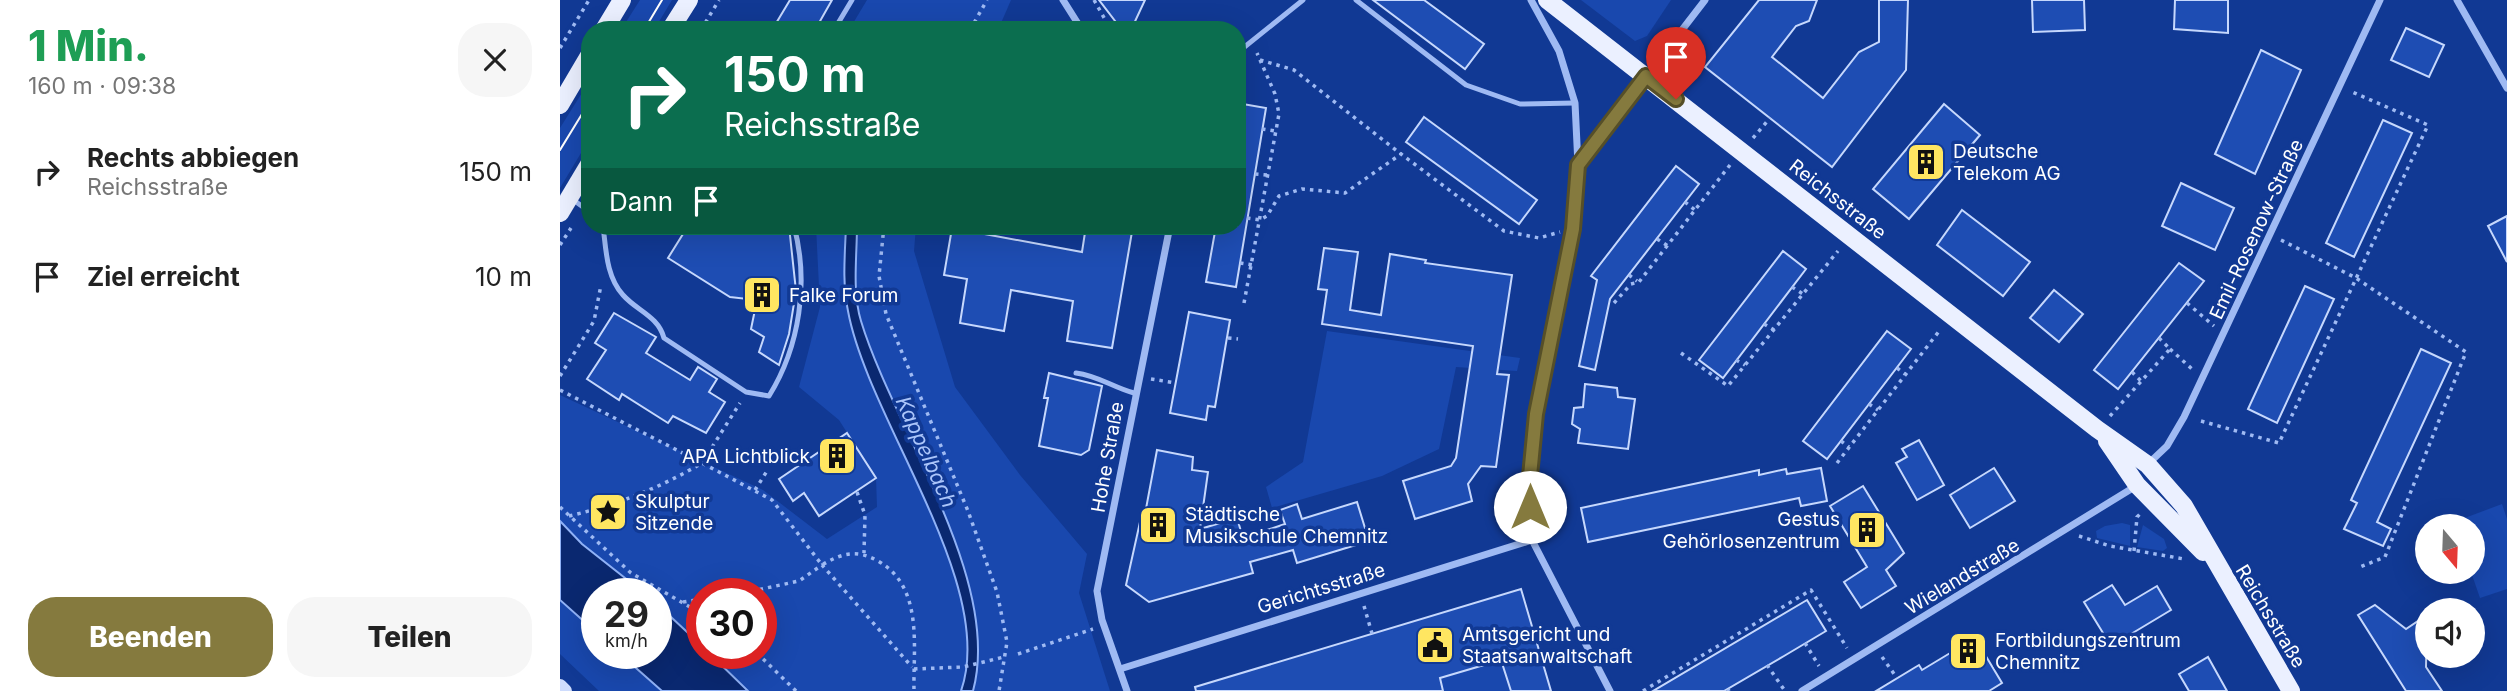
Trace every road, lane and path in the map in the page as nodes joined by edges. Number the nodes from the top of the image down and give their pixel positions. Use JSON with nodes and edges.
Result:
{"nodes":[{"id":1,"x":589,"y":0,"type":"edge"},
{"id":2,"x":622,"y":0,"type":"edge"},
{"id":3,"x":689,"y":0,"type":"edge"},
{"id":4,"x":719,"y":0,"type":"edge"},
{"id":5,"x":852,"y":0,"type":"edge"},
{"id":6,"x":987,"y":0,"type":"edge"},
{"id":7,"x":1063,"y":0,"type":"edge"},
{"id":8,"x":1094,"y":0,"type":"edge"},
{"id":9,"x":1303,"y":0,"type":"edge"},
{"id":10,"x":1356,"y":0,"type":"edge"},
{"id":11,"x":1531,"y":0,"type":"edge"},
{"id":12,"x":1547,"y":0,"type":"edge"},
{"id":13,"x":1705,"y":0,"type":"edge"},
{"id":14,"x":2379,"y":0,"type":"edge"},
{"id":15,"x":2457,"y":0,"type":"edge"},
{"id":16,"x":609,"y":21,"type":"edge"},
{"id":17,"x":676,"y":21,"type":"edge"},
{"id":18,"x":706,"y":21,"type":"edge"},
{"id":19,"x":839,"y":21,"type":"edge"},
{"id":20,"x":975,"y":21,"type":"edge"},
{"id":21,"x":1076,"y":21,"type":"edge"},
{"id":22,"x":1106,"y":21,"type":"edge"},
{"id":23,"x":1246,"y":46,"type":"edge"},
{"id":24,"x":560,"y":48,"type":"edge"},
{"id":25,"x":581,"y":69,"type":"edge"},
{"id":26,"x":1646,"y":76,"type":"junction"},
{"id":27,"x":2341,"y":87,"type":"junction"},
{"id":28,"x":2507,"y":88,"type":"edge"},
{"id":29,"x":1575,"y":103,"type":"junction"},
{"id":30,"x":560,"y":105,"type":"edge"},
{"id":31,"x":1770,"y":118,"type":"dead end"},
{"id":32,"x":1262,"y":129,"type":"dead end"},
{"id":33,"x":1276,"y":131,"type":"junction"},
{"id":34,"x":1742,"y":151,"type":"junction"},
{"id":35,"x":1401,"y":153,"type":"junction"},
{"id":36,"x":1578,"y":165,"type":"junction"},
{"id":37,"x":1255,"y":174,"type":"dead end"},
{"id":38,"x":1267,"y":176,"type":"junction"},
{"id":39,"x":581,"y":178,"type":"edge"},
{"id":40,"x":1685,"y":202,"type":"dead end"},
{"id":41,"x":565,"y":205,"type":"edge"},
{"id":42,"x":1695,"y":209,"type":"junction"},
{"id":43,"x":1247,"y":218,"type":"dead end"},
{"id":44,"x":1260,"y":220,"type":"junction"},
{"id":45,"x":1573,"y":229,"type":"junction"},
{"id":46,"x":569,"y":231,"type":"dead end"},
{"id":47,"x":604,"y":235,"type":"edge"},
{"id":48,"x":795,"y":235,"type":"edge"},
{"id":49,"x":883,"y":235,"type":"edge"},
{"id":50,"x":1168,"y":235,"type":"edge"},
{"id":51,"x":2271,"y":235,"type":"junction"},
{"id":52,"x":1850,"y":236,"type":"junction"},
{"id":53,"x":1657,"y":239,"type":"dead end"},
{"id":54,"x":560,"y":245,"type":"edge"},
{"id":55,"x":1668,"y":246,"type":"junction"},
{"id":56,"x":1240,"y":263,"type":"dead end"},
{"id":57,"x":1253,"y":265,"type":"junction"},
{"id":58,"x":1629,"y":275,"type":"dead end"},
{"id":59,"x":2356,"y":278,"type":"junction"},
{"id":60,"x":1639,"y":282,"type":"junction"},
{"id":61,"x":1792,"y":287,"type":"dead end"},
{"id":62,"x":600,"y":288,"type":"dead end"},
{"id":63,"x":1803,"y":294,"type":"junction"},
{"id":64,"x":1244,"y":303,"type":"dead end"},
{"id":65,"x":1614,"y":303,"type":"dead end"},
{"id":66,"x":2187,"y":303,"type":"dead end"},
{"id":67,"x":1952,"y":315,"type":"junction"},
{"id":68,"x":1765,"y":324,"type":"dead end"},
{"id":69,"x":1774,"y":330,"type":"junction"},
{"id":70,"x":2223,"y":335,"type":"junction"},
{"id":71,"x":1228,"y":338,"type":"dead end"},
{"id":72,"x":2159,"y":338,"type":"dead end"},
{"id":73,"x":1238,"y":340,"type":"dead end"},
{"id":74,"x":2171,"y":349,"type":"junction"},
{"id":75,"x":1681,"y":353,"type":"dead end"},
{"id":76,"x":1737,"y":360,"type":"dead end"},
{"id":77,"x":1745,"y":365,"type":"junction"},
{"id":78,"x":1897,"y":368,"type":"dead end"},
{"id":79,"x":2132,"y":372,"type":"dead end"},
{"id":80,"x":1076,"y":373,"type":"dead end"},
{"id":81,"x":1905,"y":374,"type":"junction"},
{"id":82,"x":560,"y":376,"type":"edge"},
{"id":83,"x":1138,"y":376,"type":"junction"},
{"id":84,"x":2203,"y":378,"type":"junction"},
{"id":85,"x":2142,"y":382,"type":"junction"},
{"id":86,"x":1176,"y":383,"type":"dead end"},
{"id":87,"x":560,"y":390,"type":"edge"},
{"id":88,"x":746,"y":392,"type":"junction"},
{"id":89,"x":1134,"y":393,"type":"junction"},
{"id":90,"x":1869,"y":404,"type":"dead end"},
{"id":91,"x":1878,"y":410,"type":"junction"},
{"id":92,"x":2202,"y":421,"type":"dead end"},
{"id":93,"x":2099,"y":431,"type":"junction"},
{"id":94,"x":1841,"y":441,"type":"dead end"},
{"id":95,"x":1849,"y":447,"type":"junction"},
{"id":96,"x":702,"y":463,"type":"junction"},
{"id":97,"x":1837,"y":463,"type":"dead end"},
{"id":98,"x":2148,"y":465,"type":"junction"},
{"id":99,"x":767,"y":471,"type":"dead end"},
{"id":100,"x":2137,"y":485,"type":"junction"},
{"id":101,"x":755,"y":490,"type":"junction"},
{"id":102,"x":857,"y":492,"type":"dead end"},
{"id":103,"x":560,"y":507,"type":"edge"},
{"id":104,"x":2146,"y":509,"type":"dead end"},
{"id":105,"x":569,"y":516,"type":"junction"},
{"id":106,"x":2065,"y":531,"type":"junction"},
{"id":107,"x":1532,"y":540,"type":"junction"},
{"id":108,"x":2134,"y":551,"type":"junction"},
{"id":109,"x":864,"y":554,"type":"junction"},
{"id":110,"x":2214,"y":562,"type":"junction"},
{"id":111,"x":822,"y":565,"type":"junction"},
{"id":112,"x":2360,"y":567,"type":"dead end"},
{"id":113,"x":777,"y":585,"type":"edge"},
{"id":114,"x":1360,"y":593,"type":"junction"},
{"id":115,"x":686,"y":601,"type":"edge"},
{"id":116,"x":682,"y":602,"type":"junction"},
{"id":117,"x":686,"y":604,"type":"edge"},
{"id":118,"x":1104,"y":625,"type":"junction"},
{"id":119,"x":1373,"y":638,"type":"dead end"},
{"id":120,"x":1805,"y":643,"type":"dead end"},
{"id":121,"x":1875,"y":646,"type":"junction"},
{"id":122,"x":1018,"y":654,"type":"dead end"},
{"id":123,"x":1004,"y":657,"type":"junction"},
{"id":124,"x":1854,"y":659,"type":"junction"},
{"id":125,"x":1767,"y":665,"type":"dead end"},
{"id":126,"x":773,"y":669,"type":"edge"},
{"id":127,"x":914,"y":669,"type":"junction"},
{"id":128,"x":1120,"y":669,"type":"junction"},
{"id":129,"x":1826,"y":676,"type":"junction"},
{"id":130,"x":1897,"y":678,"type":"dead end"},
{"id":131,"x":560,"y":686,"type":"edge"},
{"id":132,"x":565,"y":691,"type":"edge"},
{"id":133,"x":796,"y":691,"type":"edge"},
{"id":134,"x":914,"y":691,"type":"edge"},
{"id":135,"x":999,"y":691,"type":"edge"},
{"id":136,"x":1127,"y":691,"type":"edge"},
{"id":137,"x":1610,"y":691,"type":"edge"},
{"id":138,"x":1643,"y":691,"type":"edge"},
{"id":139,"x":1785,"y":691,"type":"edge"},
{"id":140,"x":1802,"y":691,"type":"edge"},
{"id":141,"x":2291,"y":691,"type":"edge"}],
"edges":[{"from":1,"to":24,"type":"path"},
{"from":2,"to":16,"type":"main road"},
{"from":3,"to":17,"type":"main road"},
{"from":4,"to":18,"type":"path"},
{"from":5,"to":19,"type":"lane"},
{"from":6,"to":20,"type":"path"},
{"from":7,"to":21,"type":"street"},
{"from":8,"to":22,"type":"path"},
{"from":9,"to":23,"type":"lane"},
{"from":10,"to":29,"type":"lane"},
{"from":11,"to":29,"type":"street"},
{"from":12,"to":26,"type":"main road","name":"Reichsstraße"},
{"from":13,"to":26,"type":"street"},
{"from":14,"to":27,"type":"street","name":"Emil-Rosenow-Straße"},
{"from":15,"to":28,"type":"street"},
{"from":25,"to":30,"type":"main road"},
{"from":26,"to":34,"type":"main road","name":"Reichsstraße"},
{"from":26,"to":36,"type":"street"},
{"from":27,"to":51,"type":"street","name":"Emil-Rosenow-Straße"},
{"from":27,"to":59,"type":"path"},
{"from":29,"to":36,"type":"street"},
{"from":31,"to":34,"type":"path"},
{"from":32,"to":33,"type":"path"},
{"from":33,"to":35,"type":"path"},
{"from":33,"to":38,"type":"path"},
{"from":34,"to":42,"type":"path"},
{"from":34,"to":52,"type":"main road","name":"Reichsstraße"},
{"from":35,"to":44,"type":"path"},
{"from":35,"to":45,"type":"path"},
{"from":36,"to":45,"type":"street"},
{"from":37,"to":38,"type":"path"},
{"from":38,"to":44,"type":"path"},
{"from":39,"to":41,"type":"main road"},
{"from":40,"to":42,"type":"path"},
{"from":42,"to":55,"type":"path"},
{"from":43,"to":44,"type":"path"},
{"from":44,"to":57,"type":"path"},
{"from":45,"to":107,"type":"street"},
{"from":46,"to":54,"type":"path"},
{"from":47,"to":88,"type":"lane"},
{"from":48,"to":88,"type":"lane"},
{"from":49,"to":123,"type":"path"},
{"from":50,"to":83,"type":"street","name":"Hohe Straße"},
{"from":51,"to":59,"type":"path"},
{"from":51,"to":70,"type":"street","name":"Emil-Rosenow-Straße"},
{"from":52,"to":63,"type":"path"},
{"from":52,"to":67,"type":"main road","name":"Reichsstraße"},
{"from":53,"to":55,"type":"path"},
{"from":55,"to":60,"type":"path"},
{"from":56,"to":57,"type":"path"},
{"from":57,"to":64,"type":"path"},
{"from":58,"to":60,"type":"path"},
{"from":59,"to":92,"type":"path"},
{"from":59,"to":112,"type":"path"},
{"from":60,"to":65,"type":"path"},
{"from":61,"to":63,"type":"path"},
{"from":62,"to":82,"type":"path"},
{"from":63,"to":69,"type":"path"},
{"from":66,"to":70,"type":"path"},
{"from":67,"to":81,"type":"path"},
{"from":67,"to":93,"type":"main road","name":"Reichsstraße"},
{"from":68,"to":69,"type":"path"},
{"from":69,"to":77,"type":"path"},
{"from":70,"to":84,"type":"street","name":"Emil-Rosenow-Straße"},
{"from":71,"to":73,"type":"path"},
{"from":72,"to":74,"type":"path"},
{"from":74,"to":84,"type":"path"},
{"from":74,"to":85,"type":"path"},
{"from":75,"to":77,"type":"path"},
{"from":76,"to":77,"type":"path"},
{"from":78,"to":81,"type":"path"},
{"from":79,"to":85,"type":"path"},
{"from":80,"to":89,"type":"lane"},
{"from":81,"to":91,"type":"path"},
{"from":83,"to":86,"type":"path"},
{"from":83,"to":89,"type":"street","name":"Hohe Straße"},
{"from":84,"to":98,"type":"street","name":"Emil-Rosenow-Straße"},
{"from":85,"to":93,"type":"path"},
{"from":87,"to":96,"type":"path"},
{"from":88,"to":96,"type":"path"},
{"from":89,"to":118,"type":"street","name":"Hohe Straße"},
{"from":90,"to":91,"type":"path"},
{"from":91,"to":95,"type":"path"},
{"from":93,"to":98,"type":"main road","name":"Reichsstraße"},
{"from":93,"to":100,"type":"main road","name":"Reichsstraße"},
{"from":94,"to":95,"type":"path"},
{"from":95,"to":97,"type":"path"},
{"from":96,"to":101,"type":"path"},
{"from":96,"to":105,"type":"path"},
{"from":98,"to":110,"type":"main road","name":"Reichsstraße"},
{"from":99,"to":101,"type":"path"},
{"from":100,"to":106,"type":"street","name":"Wielandstraße"},
{"from":100,"to":110,"type":"main road","name":"Reichsstraße"},
{"from":101,"to":111,"type":"path"},
{"from":102,"to":109,"type":"path"},
{"from":103,"to":105,"type":"path"},
{"from":104,"to":108,"type":"path"},
{"from":105,"to":116,"type":"path"},
{"from":106,"to":108,"type":"path"},
{"from":106,"to":121,"type":"street","name":"Wielandstraße"},
{"from":107,"to":114,"type":"street","name":"Gerichtsstraße"},
{"from":107,"to":137,"type":"street"},
{"from":108,"to":110,"type":"path"},
{"from":109,"to":111,"type":"path"},
{"from":109,"to":127,"type":"path"},
{"from":110,"to":141,"type":"main road","name":"Reichsstraße"},
{"from":111,"to":113,"type":"path"},
{"from":111,"to":127,"type":"path"},
{"from":114,"to":119,"type":"path"},
{"from":114,"to":128,"type":"street","name":"Gerichtsstraße"},
{"from":115,"to":116,"type":"path"},
{"from":116,"to":117,"type":"path"},
{"from":118,"to":122,"type":"path"},
{"from":118,"to":128,"type":"street","name":"Hohe Straße"},
{"from":120,"to":129,"type":"path"},
{"from":121,"to":124,"type":"street","name":"Wielandstraße"},
{"from":121,"to":130,"type":"path"},
{"from":123,"to":127,"type":"path"},
{"from":123,"to":135,"type":"path"},
{"from":124,"to":129,"type":"street","name":"Wielandstraße"},
{"from":124,"to":138,"type":"path"},
{"from":125,"to":139,"type":"path"},
{"from":126,"to":133,"type":"path"},
{"from":127,"to":134,"type":"path"},
{"from":128,"to":136,"type":"street","name":"Hohe Straße"},
{"from":129,"to":140,"type":"street","name":"Wielandstraße"},
{"from":131,"to":132,"type":"main road"}]}
